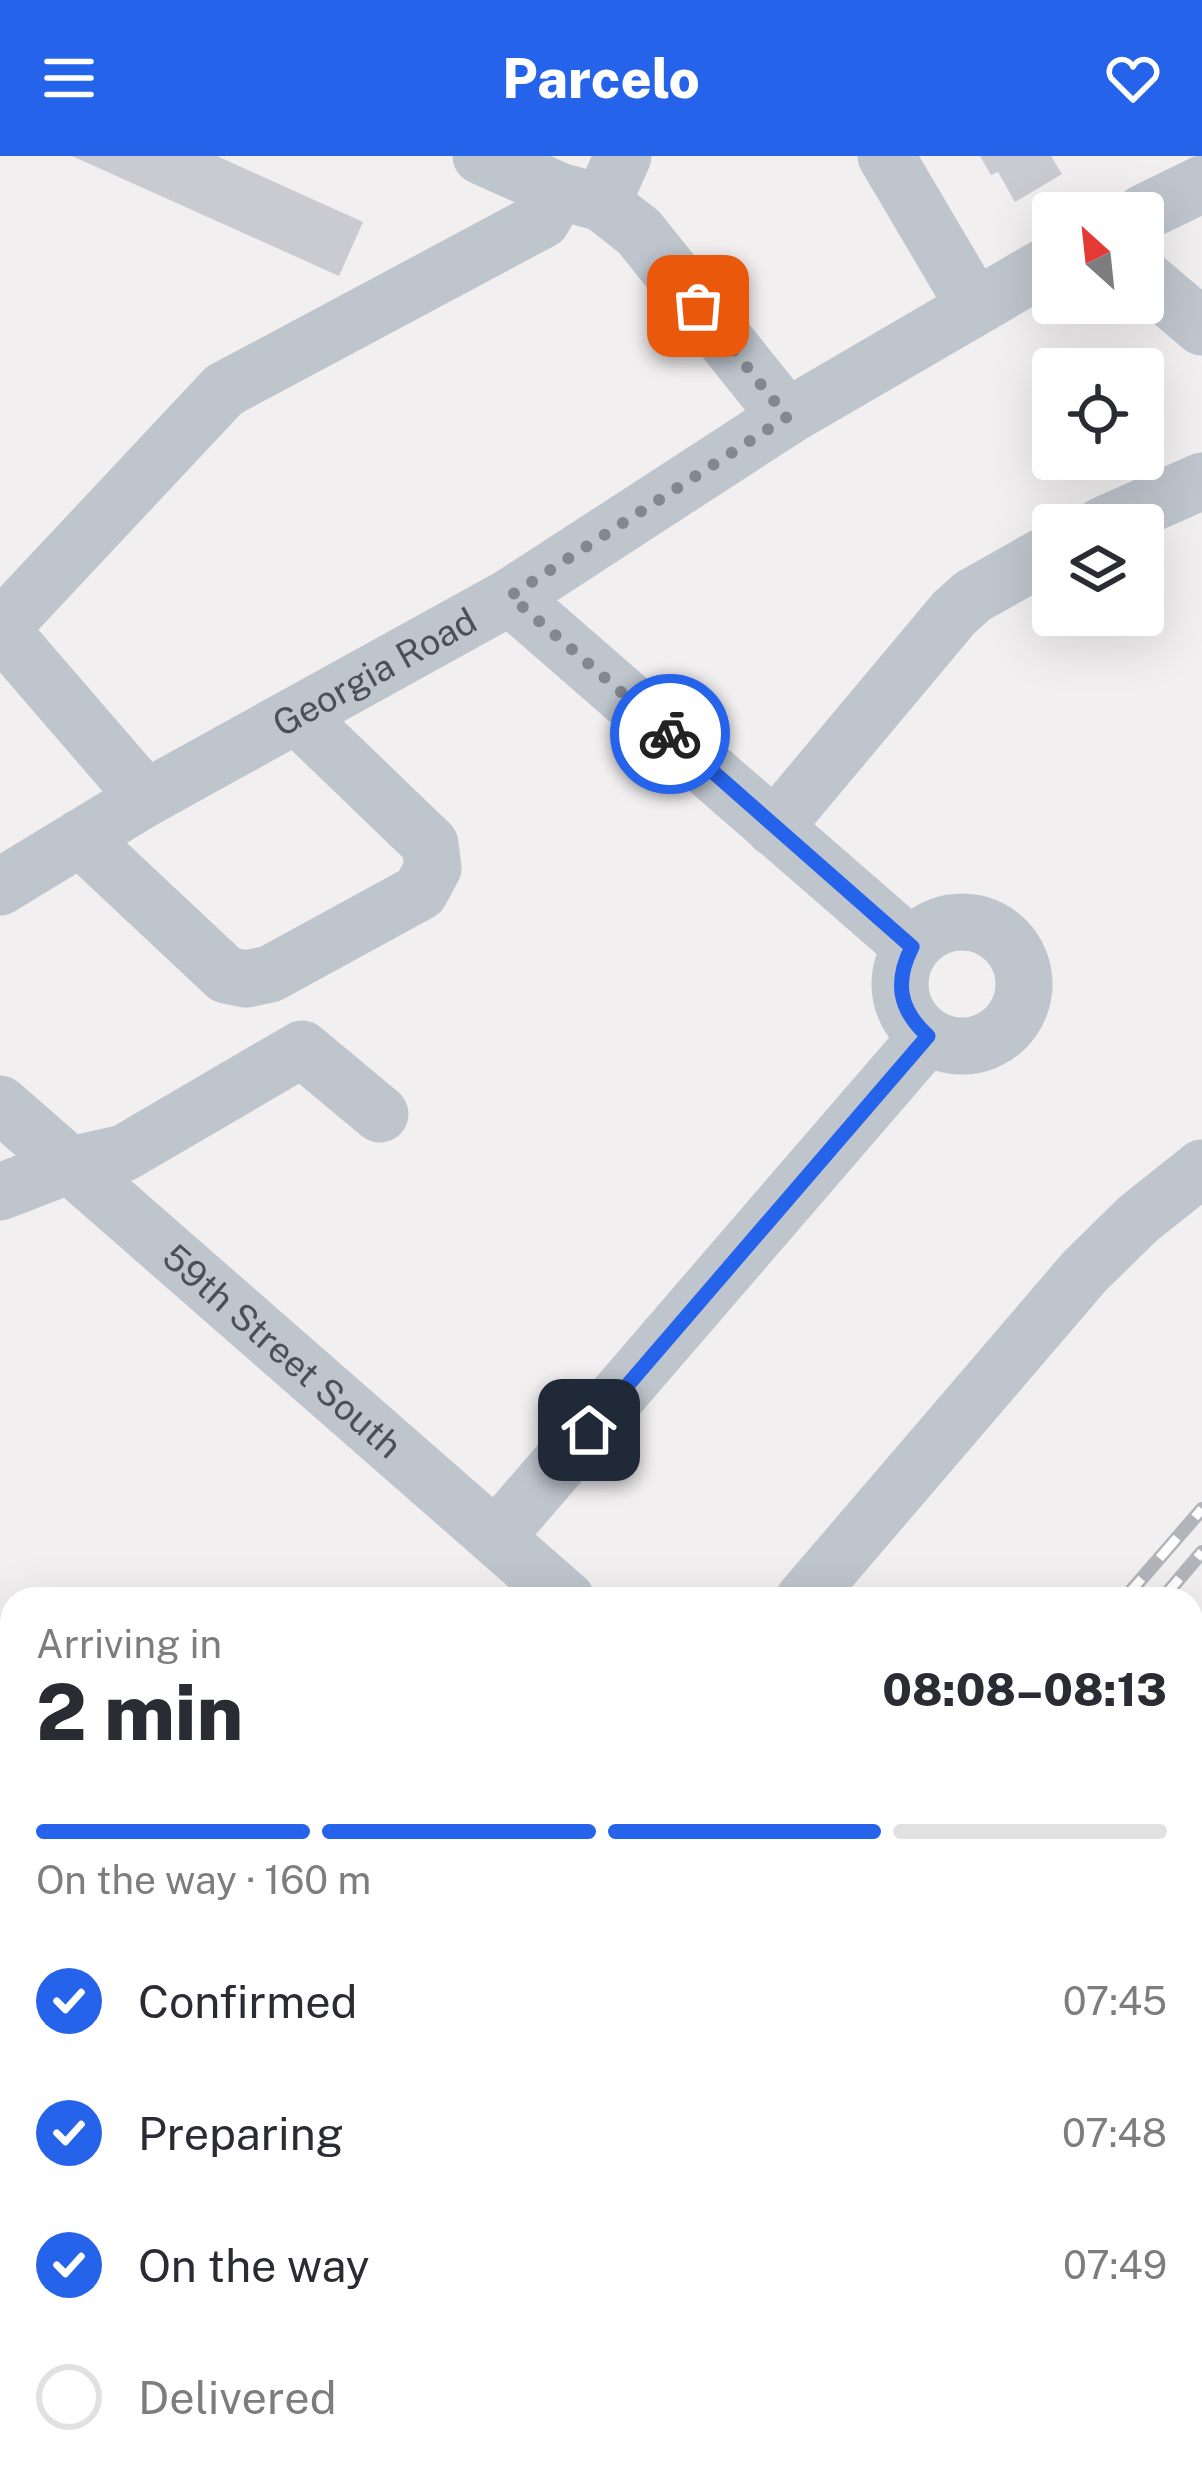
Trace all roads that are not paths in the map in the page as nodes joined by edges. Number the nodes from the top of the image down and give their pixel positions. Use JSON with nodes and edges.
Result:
{"nodes":[{"id":1,"x":481,"y":156,"type":"edge"},
{"id":2,"x":886,"y":156,"type":"edge"},
{"id":3,"x":595,"y":184,"type":"edge"},
{"id":4,"x":1202,"y":184,"type":"edge"},
{"id":5,"x":1164,"y":203,"type":"edge"},
{"id":6,"x":1032,"y":274,"type":"edge"},
{"id":7,"x":1164,"y":295,"type":"edge"},
{"id":8,"x":975,"y":308,"type":"junction"},
{"id":9,"x":1202,"y":327,"type":"edge"},
{"id":10,"x":787,"y":417,"type":"junction"},
{"id":11,"x":1202,"y":481,"type":"edge"},
{"id":12,"x":1150,"y":504,"type":"edge"},
{"id":13,"x":1032,"y":563,"type":"edge"},
{"id":14,"x":510,"y":596,"type":"junction"},
{"id":15,"x":296,"y":715,"type":"junction"},
{"id":16,"x":146,"y":798,"type":"junction"},
{"id":17,"x":774,"y":828,"type":"junction"},
{"id":18,"x":80,"y":838,"type":"junction"},
{"id":19,"x":0,"y":887,"type":"edge"},
{"id":20,"x":912,"y":947,"type":"junction"},
{"id":21,"x":928,"y":1036,"type":"junction"},
{"id":22,"x":0,"y":1104,"type":"edge"},
{"id":23,"x":380,"y":1114,"type":"dead end"},
{"id":24,"x":70,"y":1165,"type":"junction"},
{"id":25,"x":1202,"y":1168,"type":"edge"},
{"id":26,"x":0,"y":1192,"type":"edge"},
{"id":27,"x":496,"y":1537,"type":"junction"},
{"id":28,"x":552,"y":1587,"type":"edge"},
{"id":29,"x":814,"y":1587,"type":"edge"}],
"edges":[{"from":1,"to":3,"type":"street"},
{"from":2,"to":8,"type":"street"},
{"from":3,"to":10,"type":"street"},
{"from":3,"to":16,"type":"street"},
{"from":4,"to":5,"type":"street"},
{"from":6,"to":8,"type":"street","name":"Georgia Road"},
{"from":7,"to":9,"type":"street"},
{"from":8,"to":10,"type":"street","name":"Georgia Road"},
{"from":10,"to":14,"type":"street","name":"Georgia Road"},
{"from":11,"to":12,"type":"street"},
{"from":13,"to":17,"type":"street"},
{"from":14,"to":15,"type":"street","name":"Georgia Road"},
{"from":14,"to":17,"type":"street"},
{"from":15,"to":16,"type":"street","name":"Georgia Road"},
{"from":15,"to":18,"type":"street"},
{"from":16,"to":18,"type":"street","name":"Georgia Road"},
{"from":17,"to":20,"type":"street"},
{"from":18,"to":19,"type":"street","name":"Georgia Road"},
{"from":20,"to":21,"type":"street"},
{"from":20,"to":21,"type":"street"},
{"from":21,"to":27,"type":"street"},
{"from":22,"to":24,"type":"street","name":"59th Street South"},
{"from":23,"to":24,"type":"street"},
{"from":24,"to":26,"type":"street"},
{"from":24,"to":27,"type":"street","name":"59th Street South"},
{"from":25,"to":29,"type":"street"},
{"from":27,"to":28,"type":"street","name":"59th Street South"}]}
